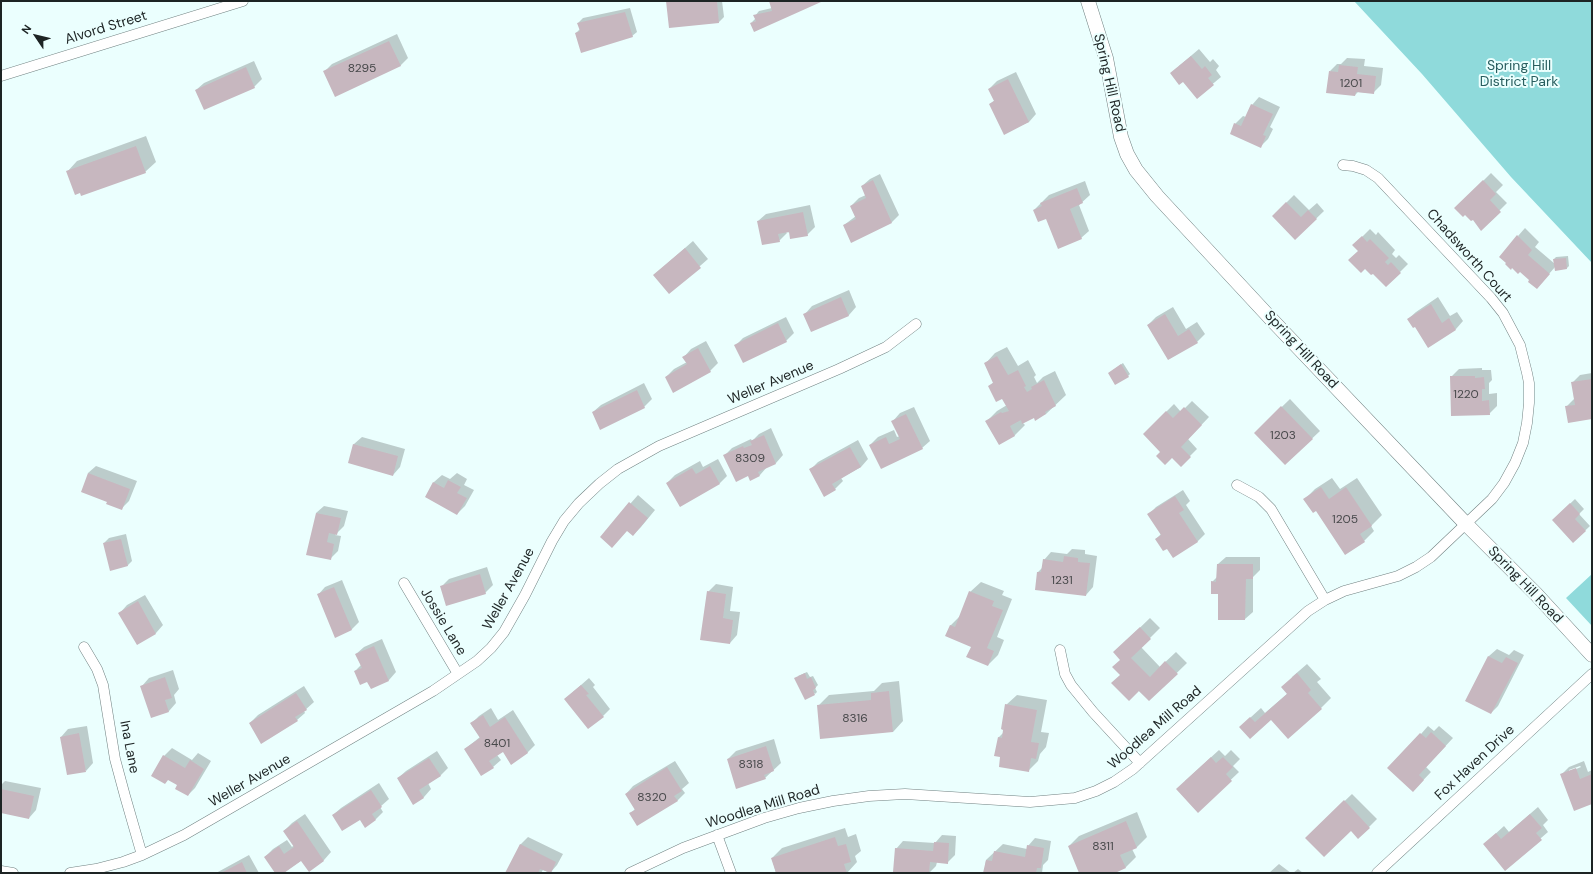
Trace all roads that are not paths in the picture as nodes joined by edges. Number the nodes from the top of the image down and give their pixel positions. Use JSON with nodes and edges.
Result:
{"nodes":[{"id":1,"x":1088,"y":1,"type":"edge"},
{"id":2,"x":238,"y":2,"type":"edge"},
{"id":3,"x":1,"y":76,"type":"edge"},
{"id":4,"x":1343,"y":165,"type":"dead end"},
{"id":5,"x":916,"y":324,"type":"dead end"},
{"id":6,"x":1238,"y":485,"type":"dead end"},
{"id":7,"x":1466,"y":524,"type":"junction"},
{"id":8,"x":404,"y":583,"type":"dead end"},
{"id":9,"x":1325,"y":600,"type":"junction"},
{"id":10,"x":84,"y":647,"type":"dead end"},
{"id":11,"x":1060,"y":650,"type":"dead end"},
{"id":12,"x":1592,"y":655,"type":"edge"},
{"id":13,"x":458,"y":674,"type":"junction"},
{"id":14,"x":1592,"y":674,"type":"edge"},
{"id":15,"x":1140,"y":763,"type":"junction"},
{"id":16,"x":717,"y":835,"type":"junction"},
{"id":17,"x":142,"y":855,"type":"junction"},
{"id":18,"x":1,"y":871,"type":"edge"},
{"id":19,"x":13,"y":873,"type":"edge"},
{"id":20,"x":70,"y":873,"type":"edge"},
{"id":21,"x":630,"y":873,"type":"edge"},
{"id":22,"x":731,"y":873,"type":"edge"},
{"id":23,"x":1377,"y":873,"type":"edge"}],
"edges":[{"from":1,"to":7,"type":"main road","name":"Spring Hill Road"},
{"from":2,"to":3,"type":"street","name":"Alvord Street"},
{"from":4,"to":7,"type":"street","name":"Chadsworth Court"},
{"from":5,"to":13,"type":"street","name":"Weller Avenue"},
{"from":6,"to":9,"type":"street"},
{"from":7,"to":9,"type":"street","name":"Woodlea Mill Road"},
{"from":7,"to":12,"type":"main road","name":"Spring Hill Road"},
{"from":8,"to":13,"type":"street","name":"Jossie Lane"},
{"from":9,"to":15,"type":"street","name":"Woodlea Mill Road"},
{"from":10,"to":17,"type":"street","name":"Ina Lane"},
{"from":11,"to":15,"type":"street"},
{"from":13,"to":17,"type":"street","name":"Weller Avenue"},
{"from":14,"to":23,"type":"street","name":"Fox Haven Drive"},
{"from":15,"to":16,"type":"street","name":"Woodlea Mill Road"},
{"from":16,"to":21,"type":"street","name":"Woodlea Mill Road"},
{"from":16,"to":22,"type":"street"},
{"from":17,"to":20,"type":"street","name":"Weller Avenue"},
{"from":18,"to":19,"type":"street"}]}
